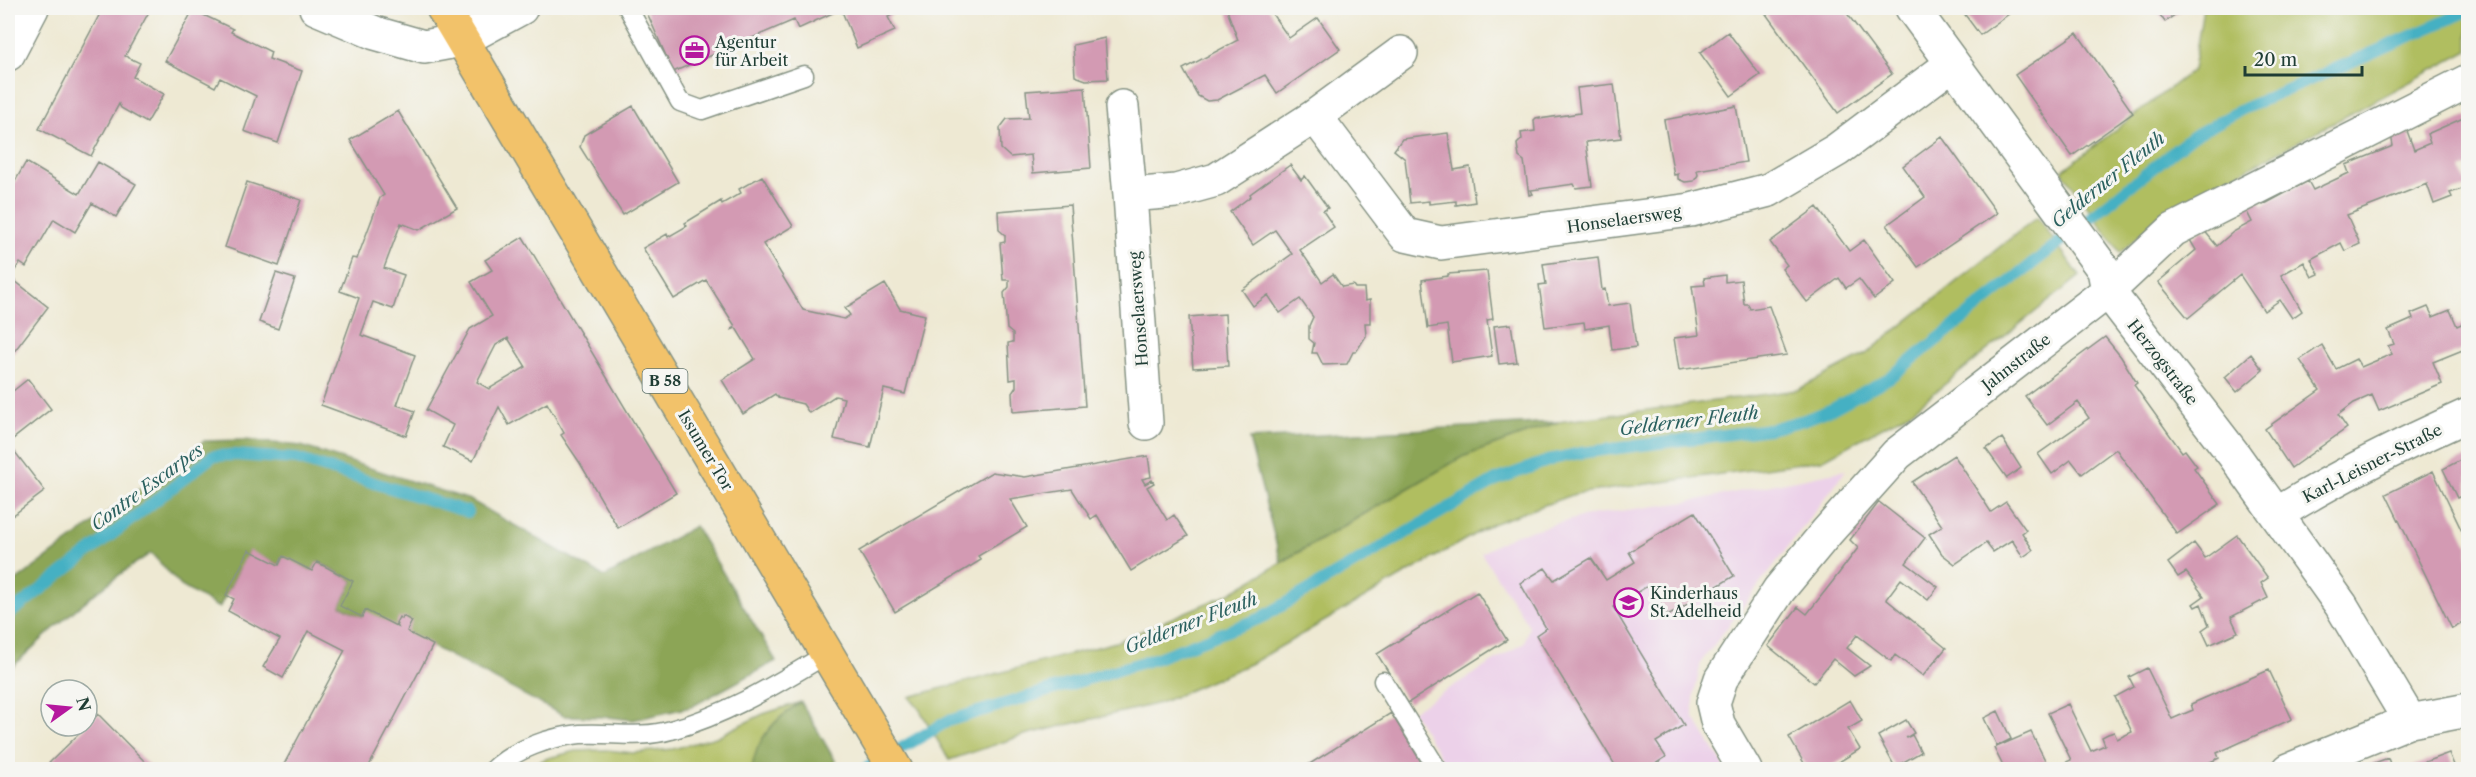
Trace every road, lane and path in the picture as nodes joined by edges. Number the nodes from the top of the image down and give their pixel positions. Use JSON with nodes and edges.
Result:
{"nodes":[{"id":1,"x":32,"y":8,"type":"edge"},
{"id":2,"x":316,"y":8,"type":"edge"},
{"id":3,"x":443,"y":8,"type":"edge"},
{"id":4,"x":521,"y":8,"type":"edge"},
{"id":5,"x":628,"y":8,"type":"edge"},
{"id":6,"x":1912,"y":8,"type":"edge"},
{"id":7,"x":462,"y":40,"type":"junction"},
{"id":8,"x":1401,"y":53,"type":"dead end"},
{"id":9,"x":8,"y":54,"type":"edge"},
{"id":10,"x":1953,"y":64,"type":"junction"},
{"id":11,"x":804,"y":75,"type":"dead end"},
{"id":12,"x":2469,"y":81,"type":"edge"},
{"id":13,"x":1122,"y":107,"type":"dead end"},
{"id":14,"x":1315,"y":116,"type":"junction"},
{"id":15,"x":1130,"y":195,"type":"junction"},
{"id":16,"x":2106,"y":281,"type":"junction"},
{"id":17,"x":2469,"y":415,"type":"edge"},
{"id":18,"x":1146,"y":423,"type":"dead end"},
{"id":19,"x":2277,"y":514,"type":"junction"},
{"id":20,"x":827,"y":654,"type":"junction"},
{"id":21,"x":1383,"y":681,"type":"dead end"},
{"id":22,"x":2469,"y":710,"type":"edge"},
{"id":23,"x":2410,"y":721,"type":"junction"},
{"id":24,"x":493,"y":770,"type":"edge"},
{"id":25,"x":896,"y":770,"type":"edge"},
{"id":26,"x":1438,"y":770,"type":"edge"},
{"id":27,"x":1745,"y":770,"type":"edge"},
{"id":28,"x":2289,"y":770,"type":"edge"}],
"edges":[{"from":1,"to":9,"type":"street"},
{"from":2,"to":7,"type":"street"},
{"from":3,"to":7,"type":"main road","name":"Issumer Tor","number":"B 58"},
{"from":4,"to":7,"type":"street"},
{"from":5,"to":11,"type":"lane"},
{"from":6,"to":10,"type":"street","name":"Herzogstraße"},
{"from":7,"to":20,"type":"main road","name":"Issumer Tor","number":"B 58"},
{"from":8,"to":14,"type":"street"},
{"from":10,"to":14,"type":"street","name":"Honselaersweg"},
{"from":10,"to":16,"type":"street","name":"Herzogstraße"},
{"from":12,"to":16,"type":"street","name":"Jahnstraße"},
{"from":13,"to":15,"type":"street","name":"Honselaersweg"},
{"from":14,"to":15,"type":"street"},
{"from":15,"to":18,"type":"street","name":"Honselaersweg"},
{"from":16,"to":19,"type":"street","name":"Herzogstraße"},
{"from":16,"to":27,"type":"street","name":"Jahnstraße"},
{"from":17,"to":19,"type":"street","name":"Karl-Leisner-Straße"},
{"from":19,"to":23,"type":"street","name":"Herzogstraße"},
{"from":20,"to":24,"type":"lane"},
{"from":20,"to":25,"type":"main road","name":"Issumer Tor","number":"B 58"},
{"from":21,"to":26,"type":"lane"},
{"from":22,"to":23,"type":"street"},
{"from":23,"to":28,"type":"street"}]}
